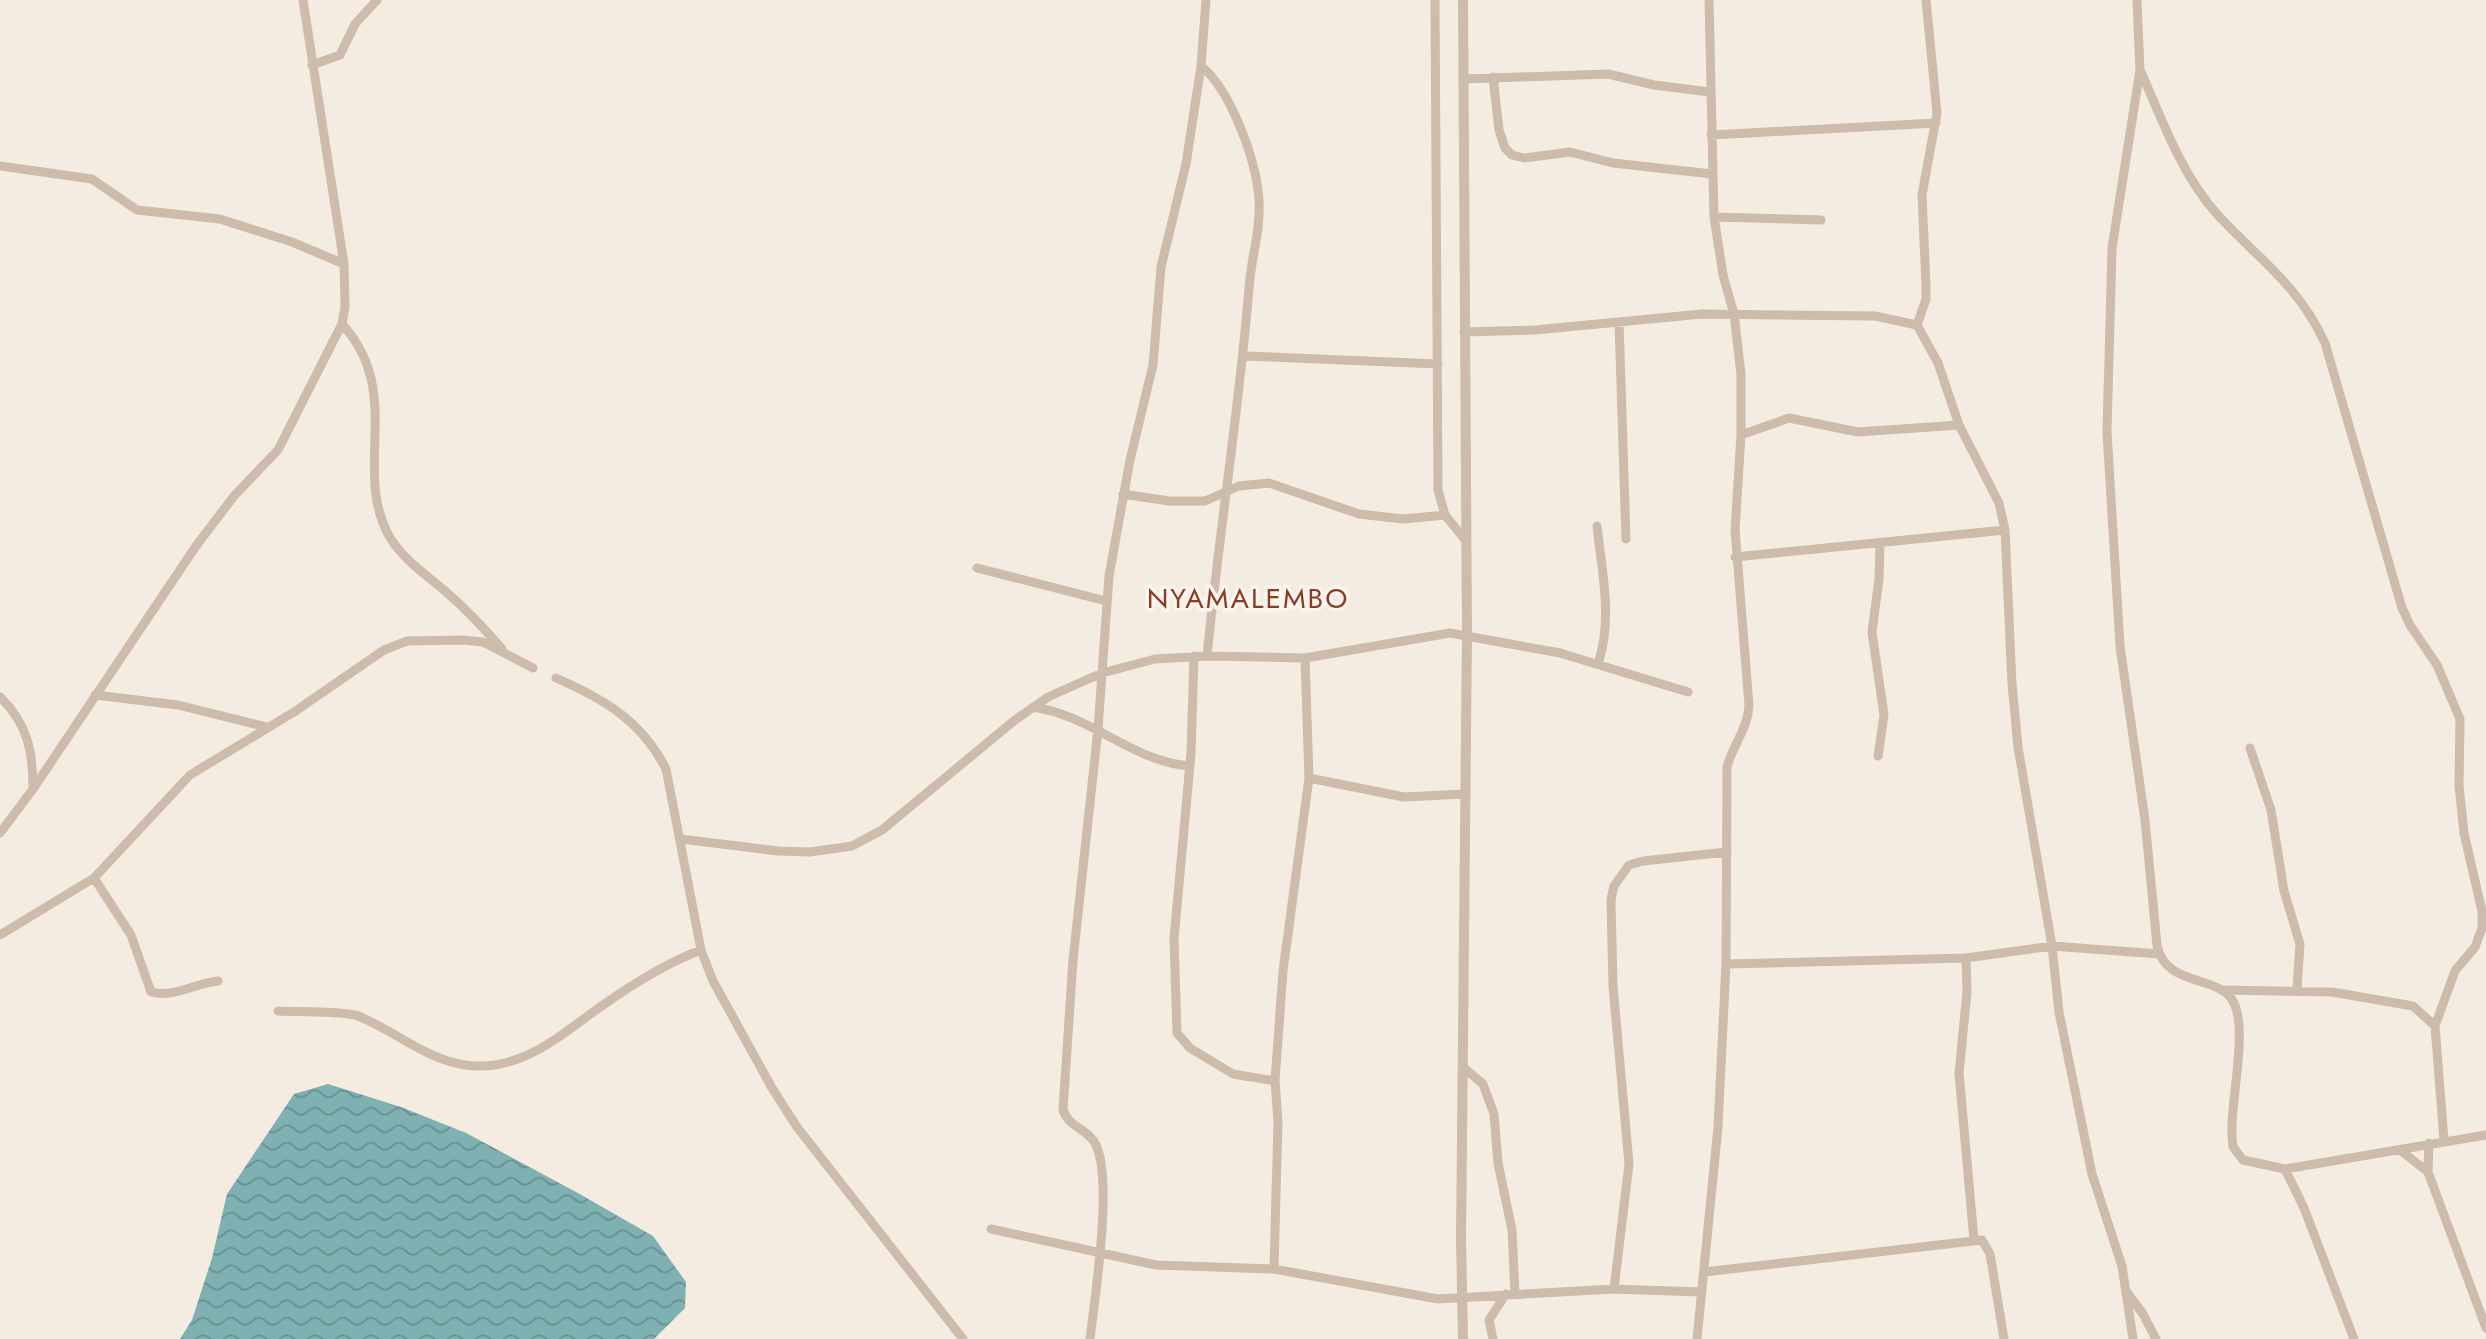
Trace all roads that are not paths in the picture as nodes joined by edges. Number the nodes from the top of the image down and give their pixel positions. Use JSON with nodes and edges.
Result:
{"nodes":[{"id":1,"x":303,"y":0,"type":"edge"},
{"id":2,"x":377,"y":0,"type":"edge"},
{"id":3,"x":1206,"y":0,"type":"edge"},
{"id":4,"x":1435,"y":0,"type":"edge"},
{"id":5,"x":1462,"y":0,"type":"edge"},
{"id":6,"x":1710,"y":0,"type":"edge"},
{"id":7,"x":1926,"y":0,"type":"edge"},
{"id":8,"x":2137,"y":0,"type":"edge"},
{"id":9,"x":312,"y":65,"type":"junction"},
{"id":10,"x":1201,"y":66,"type":"junction"},
{"id":11,"x":2140,"y":70,"type":"junction"},
{"id":12,"x":1493,"y":77,"type":"junction"},
{"id":13,"x":1463,"y":79,"type":"junction"},
{"id":14,"x":1710,"y":92,"type":"junction"},
{"id":15,"x":1936,"y":123,"type":"junction"},
{"id":16,"x":1711,"y":135,"type":"junction"},
{"id":17,"x":0,"y":166,"type":"edge"},
{"id":18,"x":1712,"y":174,"type":"junction"},
{"id":19,"x":1714,"y":217,"type":"junction"},
{"id":20,"x":1821,"y":220,"type":"dead end"},
{"id":21,"x":344,"y":264,"type":"junction"},
{"id":22,"x":1734,"y":314,"type":"junction"},
{"id":23,"x":1619,"y":322,"type":"junction"},
{"id":24,"x":342,"y":324,"type":"junction"},
{"id":25,"x":1917,"y":324,"type":"junction"},
{"id":26,"x":1464,"y":332,"type":"junction"},
{"id":27,"x":1244,"y":356,"type":"junction"},
{"id":28,"x":1438,"y":364,"type":"junction"},
{"id":29,"x":1959,"y":425,"type":"junction"},
{"id":30,"x":1741,"y":435,"type":"junction"},
{"id":31,"x":1224,"y":492,"type":"junction"},
{"id":32,"x":1123,"y":494,"type":"junction"},
{"id":33,"x":1445,"y":515,"type":"junction"},
{"id":34,"x":1597,"y":526,"type":"dead end"},
{"id":35,"x":2005,"y":530,"type":"junction"},
{"id":36,"x":1626,"y":539,"type":"dead end"},
{"id":37,"x":1466,"y":541,"type":"junction"},
{"id":38,"x":1880,"y":543,"type":"junction"},
{"id":39,"x":1735,"y":557,"type":"junction"},
{"id":40,"x":977,"y":568,"type":"dead end"},
{"id":41,"x":1106,"y":601,"type":"junction"},
{"id":42,"x":1467,"y":634,"type":"junction"},
{"id":43,"x":504,"y":651,"type":"junction"},
{"id":44,"x":1194,"y":656,"type":"junction"},
{"id":45,"x":1207,"y":656,"type":"junction"},
{"id":46,"x":1305,"y":658,"type":"junction"},
{"id":47,"x":1598,"y":664,"type":"junction"},
{"id":48,"x":534,"y":668,"type":"dead end"},
{"id":49,"x":1102,"y":673,"type":"junction"},
{"id":50,"x":556,"y":678,"type":"dead end"},
{"id":51,"x":1688,"y":692,"type":"dead end"},
{"id":52,"x":95,"y":695,"type":"junction"},
{"id":53,"x":0,"y":697,"type":"edge"},
{"id":54,"x":1033,"y":707,"type":"junction"},
{"id":55,"x":267,"y":727,"type":"junction"},
{"id":56,"x":1098,"y":729,"type":"junction"},
{"id":57,"x":2250,"y":748,"type":"dead end"},
{"id":58,"x":1878,"y":756,"type":"dead end"},
{"id":59,"x":1190,"y":766,"type":"junction"},
{"id":60,"x":1309,"y":778,"type":"junction"},
{"id":61,"x":33,"y":789,"type":"junction"},
{"id":62,"x":1465,"y":794,"type":"junction"},
{"id":63,"x":0,"y":833,"type":"edge"},
{"id":64,"x":681,"y":839,"type":"junction"},
{"id":65,"x":1727,"y":852,"type":"junction"},
{"id":66,"x":94,"y":878,"type":"junction"},
{"id":67,"x":2484,"y":914,"type":"edge"},
{"id":68,"x":0,"y":935,"type":"edge"},
{"id":69,"x":2052,"y":946,"type":"junction"},
{"id":70,"x":2475,"y":947,"type":"junction"},
{"id":71,"x":2486,"y":947,"type":"edge"},
{"id":72,"x":701,"y":950,"type":"junction"},
{"id":73,"x":2159,"y":954,"type":"junction"},
{"id":74,"x":1966,"y":958,"type":"junction"},
{"id":75,"x":1726,"y":964,"type":"junction"},
{"id":76,"x":218,"y":981,"type":"dead end"},
{"id":77,"x":2297,"y":989,"type":"junction"},
{"id":78,"x":2222,"y":990,"type":"junction"},
{"id":79,"x":278,"y":1011,"type":"dead end"},
{"id":80,"x":2435,"y":1026,"type":"junction"},
{"id":81,"x":1464,"y":1068,"type":"junction"},
{"id":82,"x":1275,"y":1082,"type":"junction"},
{"id":83,"x":2486,"y":1135,"type":"edge"},
{"id":84,"x":2444,"y":1140,"type":"junction"},
{"id":85,"x":2429,"y":1143,"type":"junction"},
{"id":86,"x":2400,"y":1150,"type":"junction"},
{"id":87,"x":2285,"y":1169,"type":"junction"},
{"id":88,"x":2428,"y":1172,"type":"junction"},
{"id":89,"x":991,"y":1229,"type":"dead end"},
{"id":90,"x":1974,"y":1240,"type":"junction"},
{"id":91,"x":1100,"y":1254,"type":"junction"},
{"id":92,"x":1274,"y":1269,"type":"junction"},
{"id":93,"x":1704,"y":1272,"type":"junction"},
{"id":94,"x":1614,"y":1289,"type":"junction"},
{"id":95,"x":2125,"y":1290,"type":"junction"},
{"id":96,"x":1702,"y":1292,"type":"junction"},
{"id":97,"x":1510,"y":1293,"type":"junction"},
{"id":98,"x":1462,"y":1299,"type":"junction"},
{"id":99,"x":2486,"y":1328,"type":"edge"},
{"id":100,"x":963,"y":1339,"type":"edge"},
{"id":101,"x":1090,"y":1339,"type":"edge"},
{"id":102,"x":1463,"y":1339,"type":"edge"},
{"id":103,"x":1493,"y":1339,"type":"edge"},
{"id":104,"x":1697,"y":1339,"type":"edge"},
{"id":105,"x":2002,"y":1339,"type":"edge"},
{"id":106,"x":2133,"y":1339,"type":"edge"},
{"id":107,"x":2155,"y":1339,"type":"edge"},
{"id":108,"x":2354,"y":1339,"type":"edge"}],
"edges":[{"from":1,"to":9,"type":"street"},
{"from":2,"to":9,"type":"street"},
{"from":3,"to":10,"type":"street"},
{"from":4,"to":28,"type":"street"},
{"from":5,"to":13,"type":"street"},
{"from":6,"to":14,"type":"street"},
{"from":7,"to":15,"type":"street"},
{"from":8,"to":11,"type":"street"},
{"from":9,"to":21,"type":"street"},
{"from":10,"to":27,"type":"street"},
{"from":10,"to":32,"type":"street"},
{"from":11,"to":67,"type":"street"},
{"from":11,"to":73,"type":"street"},
{"from":12,"to":13,"type":"street"},
{"from":12,"to":14,"type":"street"},
{"from":12,"to":18,"type":"street"},
{"from":13,"to":26,"type":"street"},
{"from":14,"to":16,"type":"street"},
{"from":15,"to":16,"type":"street"},
{"from":15,"to":25,"type":"street"},
{"from":16,"to":18,"type":"street"},
{"from":17,"to":21,"type":"street"},
{"from":18,"to":19,"type":"street"},
{"from":19,"to":20,"type":"street"},
{"from":19,"to":22,"type":"street"},
{"from":21,"to":24,"type":"street"},
{"from":22,"to":23,"type":"street"},
{"from":22,"to":25,"type":"street"},
{"from":22,"to":30,"type":"street"},
{"from":23,"to":26,"type":"street"},
{"from":23,"to":36,"type":"street"},
{"from":24,"to":43,"type":"street"},
{"from":24,"to":52,"type":"street"},
{"from":25,"to":29,"type":"street"},
{"from":26,"to":37,"type":"street"},
{"from":27,"to":28,"type":"street"},
{"from":27,"to":31,"type":"street"},
{"from":28,"to":33,"type":"street"},
{"from":29,"to":30,"type":"street"},
{"from":29,"to":35,"type":"street"},
{"from":30,"to":39,"type":"street"},
{"from":31,"to":32,"type":"street"},
{"from":31,"to":33,"type":"street"},
{"from":31,"to":45,"type":"street"},
{"from":32,"to":41,"type":"street"},
{"from":33,"to":37,"type":"street"},
{"from":34,"to":47,"type":"street"},
{"from":35,"to":38,"type":"street"},
{"from":35,"to":69,"type":"street"},
{"from":37,"to":42,"type":"street"},
{"from":38,"to":39,"type":"street"},
{"from":38,"to":58,"type":"street"},
{"from":39,"to":65,"type":"street"},
{"from":40,"to":41,"type":"street"},
{"from":41,"to":49,"type":"street"},
{"from":42,"to":46,"type":"street"},
{"from":42,"to":47,"type":"street"},
{"from":42,"to":62,"type":"street"},
{"from":43,"to":48,"type":"street"},
{"from":43,"to":55,"type":"street"},
{"from":44,"to":45,"type":"street"},
{"from":44,"to":49,"type":"street"},
{"from":44,"to":59,"type":"street"},
{"from":45,"to":46,"type":"street"},
{"from":46,"to":60,"type":"street"},
{"from":47,"to":51,"type":"street"},
{"from":49,"to":54,"type":"street"},
{"from":49,"to":56,"type":"street"},
{"from":50,"to":64,"type":"street"},
{"from":52,"to":55,"type":"street"},
{"from":52,"to":61,"type":"street"},
{"from":53,"to":61,"type":"street"},
{"from":54,"to":56,"type":"street"},
{"from":54,"to":64,"type":"street"},
{"from":55,"to":66,"type":"street"},
{"from":56,"to":59,"type":"street"},
{"from":56,"to":91,"type":"street"},
{"from":57,"to":77,"type":"street"},
{"from":59,"to":82,"type":"street"},
{"from":60,"to":62,"type":"street"},
{"from":60,"to":82,"type":"street"},
{"from":61,"to":63,"type":"street"},
{"from":62,"to":81,"type":"street"},
{"from":64,"to":72,"type":"street"},
{"from":65,"to":75,"type":"street"},
{"from":65,"to":94,"type":"street"},
{"from":66,"to":68,"type":"street"},
{"from":66,"to":76,"type":"street"},
{"from":67,"to":70,"type":"street"},
{"from":69,"to":73,"type":"street"},
{"from":69,"to":74,"type":"street"},
{"from":69,"to":95,"type":"street"},
{"from":70,"to":71,"type":"street"},
{"from":70,"to":80,"type":"street"},
{"from":72,"to":79,"type":"street"},
{"from":72,"to":100,"type":"street"},
{"from":73,"to":78,"type":"street"},
{"from":74,"to":75,"type":"street"},
{"from":74,"to":90,"type":"street"},
{"from":75,"to":93,"type":"street"},
{"from":77,"to":78,"type":"street"},
{"from":77,"to":80,"type":"street"},
{"from":78,"to":87,"type":"street"},
{"from":80,"to":84,"type":"street"},
{"from":81,"to":97,"type":"street"},
{"from":81,"to":98,"type":"street"},
{"from":82,"to":92,"type":"street"},
{"from":83,"to":84,"type":"street"},
{"from":84,"to":85,"type":"street"},
{"from":85,"to":86,"type":"street"},
{"from":85,"to":88,"type":"street"},
{"from":86,"to":87,"type":"street"},
{"from":86,"to":88,"type":"street"},
{"from":87,"to":108,"type":"street"},
{"from":88,"to":99,"type":"street"},
{"from":89,"to":91,"type":"street"},
{"from":90,"to":93,"type":"street"},
{"from":90,"to":105,"type":"street"},
{"from":91,"to":92,"type":"street"},
{"from":91,"to":101,"type":"street"},
{"from":92,"to":98,"type":"street"},
{"from":93,"to":96,"type":"street"},
{"from":94,"to":96,"type":"street"},
{"from":94,"to":97,"type":"street"},
{"from":95,"to":106,"type":"street"},
{"from":95,"to":107,"type":"street"},
{"from":96,"to":104,"type":"street"},
{"from":97,"to":98,"type":"street"},
{"from":97,"to":103,"type":"street"},
{"from":98,"to":102,"type":"street"}]}
